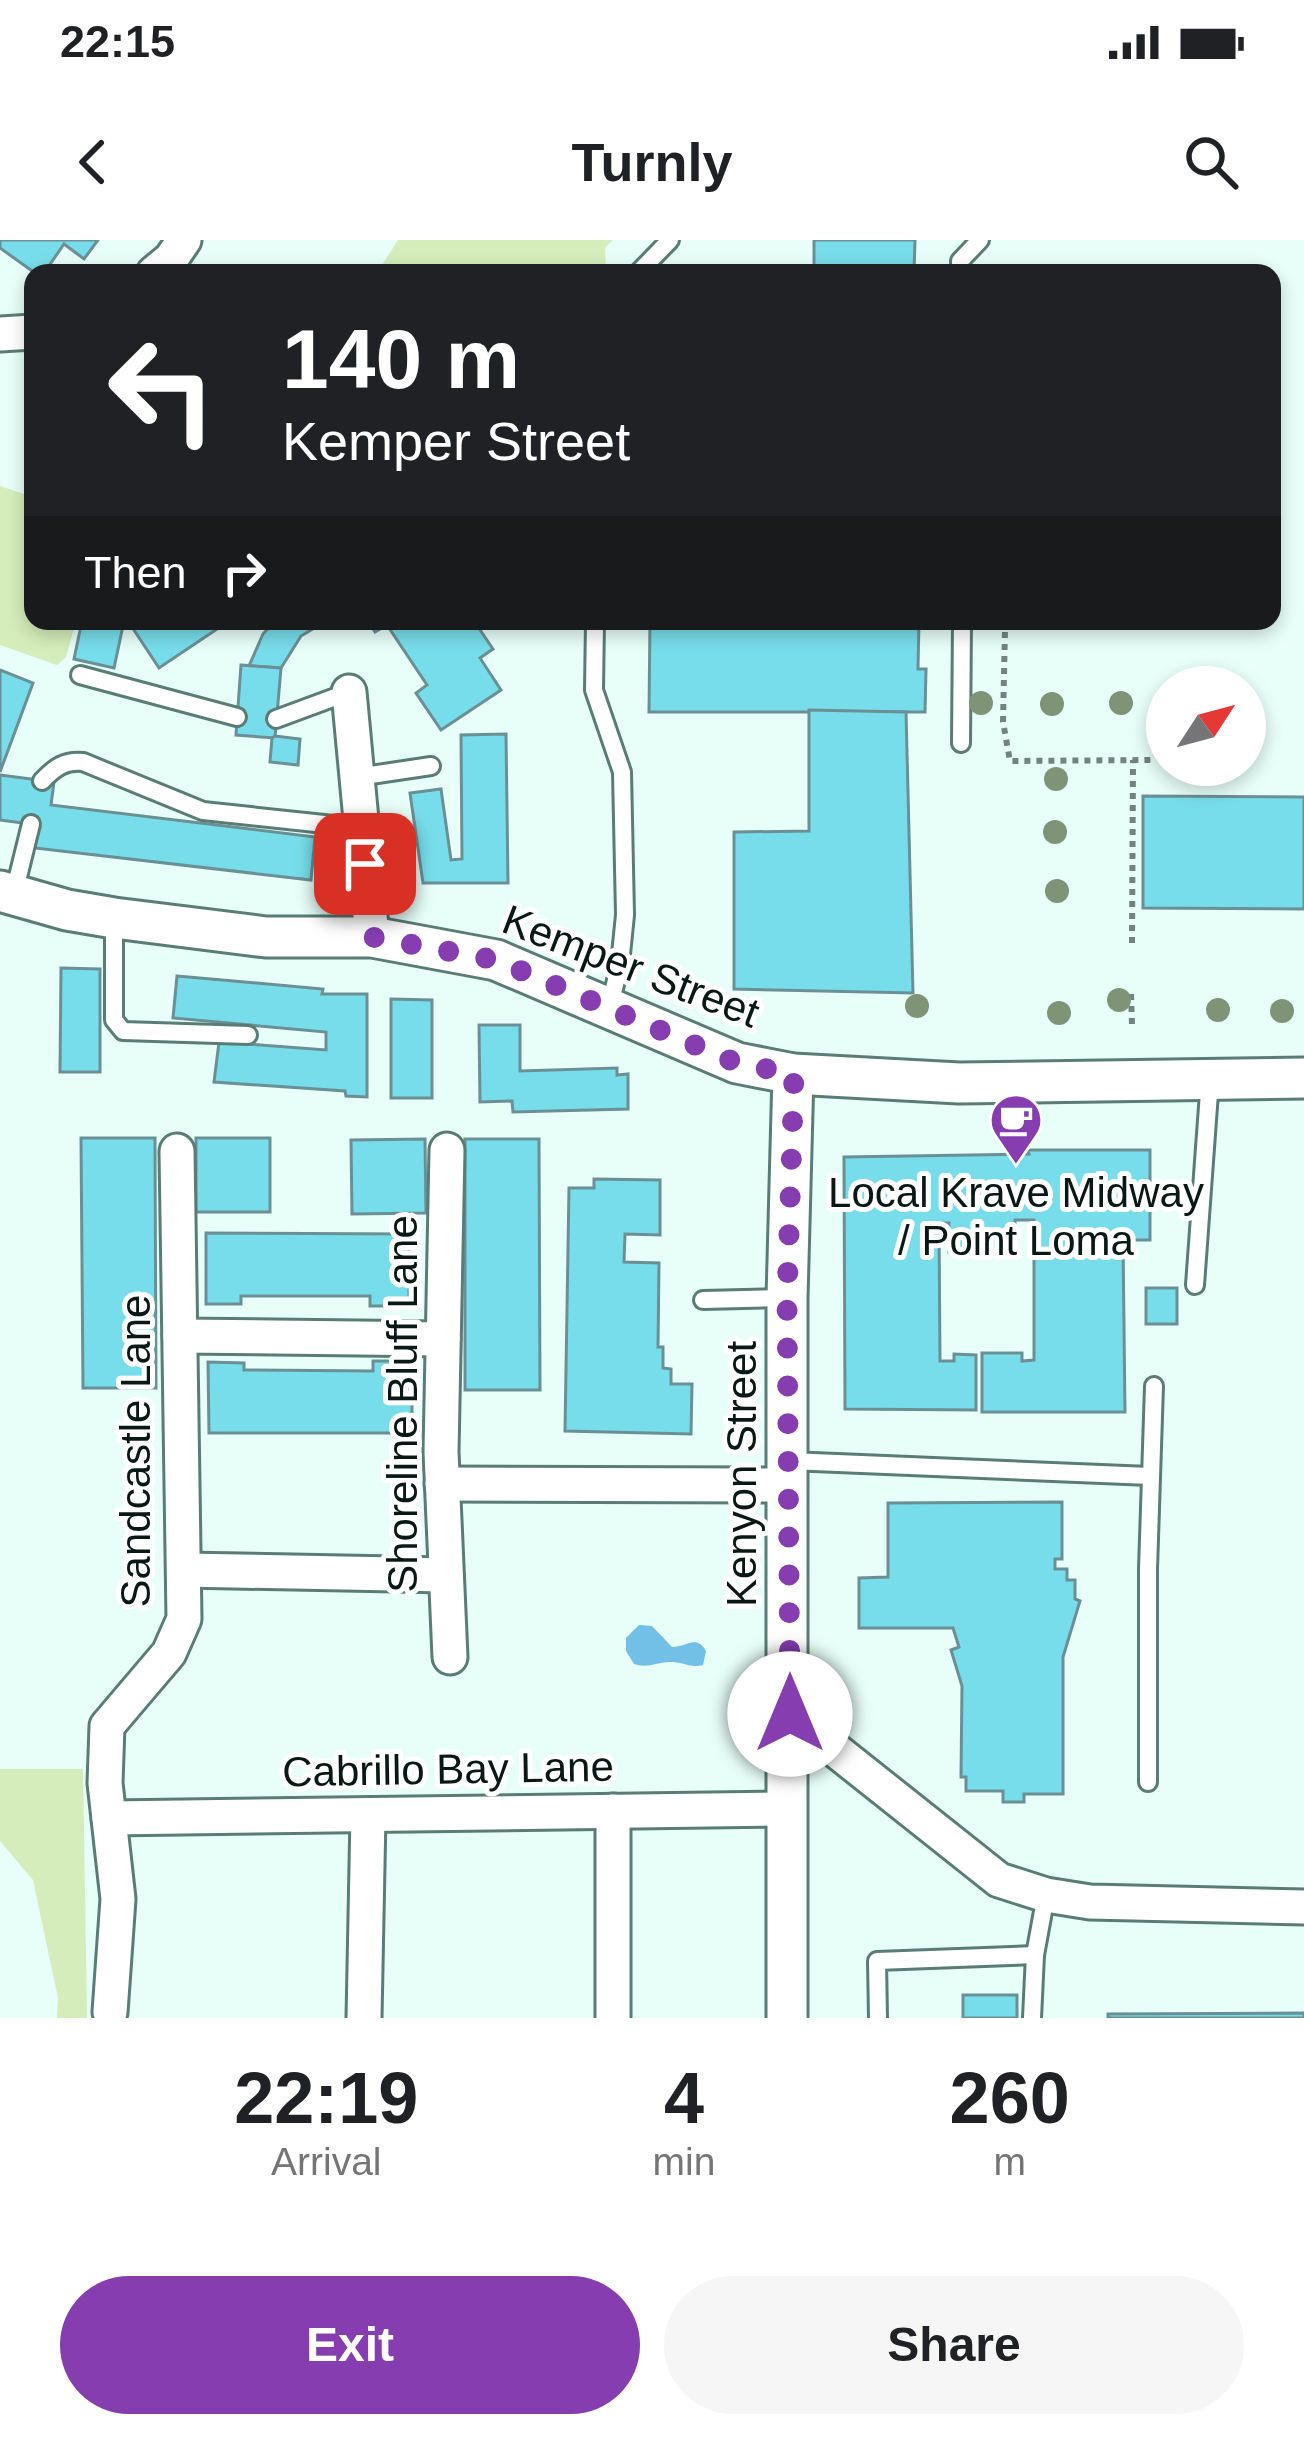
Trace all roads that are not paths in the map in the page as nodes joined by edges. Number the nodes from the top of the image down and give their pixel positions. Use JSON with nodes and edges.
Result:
{"nodes":[{"id":1,"x":184,"y":240,"type":"edge"},
{"id":2,"x":670,"y":240,"type":"edge"},
{"id":3,"x":980,"y":240,"type":"edge"},
{"id":4,"x":165,"y":264,"type":"edge"},
{"id":5,"x":647,"y":264,"type":"edge"},
{"id":6,"x":960,"y":264,"type":"edge"},
{"id":7,"x":595,"y":630,"type":"edge"},
{"id":8,"x":962,"y":630,"type":"edge"},
{"id":9,"x":80,"y":675,"type":"dead end"},
{"id":10,"x":349,"y":692,"type":"joint"},
{"id":11,"x":237,"y":717,"type":"dead end"},
{"id":12,"x":276,"y":719,"type":"dead end"},
{"id":13,"x":961,"y":743,"type":"dead end"},
{"id":14,"x":431,"y":766,"type":"dead end"},
{"id":15,"x":357,"y":777,"type":"junction"},
{"id":16,"x":42,"y":781,"type":"dead end"},
{"id":17,"x":31,"y":824,"type":"dead end"},
{"id":18,"x":362,"y":828,"type":"junction"},
{"id":19,"x":7,"y":893,"type":"edge"},
{"id":20,"x":114,"y":918,"type":"junction"},
{"id":21,"x":372,"y":937,"type":"junction"},
{"id":22,"x":609,"y":1009,"type":"junction"},
{"id":23,"x":248,"y":1035,"type":"dead end"},
{"id":24,"x":794,"y":1074,"type":"junction"},
{"id":25,"x":1210,"y":1078,"type":"junction"},
{"id":26,"x":1304,"y":1078,"type":"edge"},
{"id":27,"x":447,"y":1150,"type":"dead end"},
{"id":28,"x":177,"y":1151,"type":"dead end"},
{"id":29,"x":1195,"y":1285,"type":"dead end"},
{"id":30,"x":787,"y":1298,"type":"junction"},
{"id":31,"x":703,"y":1300,"type":"dead end"},
{"id":32,"x":180,"y":1336,"type":"junction"},
{"id":33,"x":443,"y":1340,"type":"junction"},
{"id":34,"x":1154,"y":1386,"type":"dead end"},
{"id":35,"x":789,"y":1473,"type":"junction"},
{"id":36,"x":1150,"y":1476,"type":"junction"},
{"id":37,"x":442,"y":1484,"type":"junction"},
{"id":38,"x":184,"y":1570,"type":"junction"},
{"id":39,"x":446,"y":1575,"type":"junction"},
{"id":40,"x":450,"y":1657,"type":"dead end"},
{"id":41,"x":790,"y":1714,"type":"junction"},
{"id":42,"x":1148,"y":1781,"type":"dead end"},
{"id":43,"x":787,"y":1809,"type":"junction"},
{"id":44,"x":613,"y":1811,"type":"junction"},
{"id":45,"x":368,"y":1815,"type":"junction"},
{"id":46,"x":109,"y":1819,"type":"junction"},
{"id":47,"x":1046,"y":1895,"type":"junction"},
{"id":48,"x":1304,"y":1907,"type":"edge"},
{"id":49,"x":1035,"y":1955,"type":"junction"},
{"id":50,"x":110,"y":2012,"type":"dead end"},
{"id":51,"x":364,"y":2018,"type":"edge"},
{"id":52,"x":613,"y":2018,"type":"edge"},
{"id":53,"x":787,"y":2018,"type":"edge"},
{"id":54,"x":878,"y":2018,"type":"edge"},
{"id":55,"x":1032,"y":2018,"type":"edge"}],
"edges":[{"from":1,"to":4,"type":"street"},
{"from":2,"to":5,"type":"lane"},
{"from":3,"to":6,"type":"lane"},
{"from":7,"to":22,"type":"lane"},
{"from":8,"to":13,"type":"lane"},
{"from":9,"to":11,"type":"lane"},
{"from":10,"to":12,"type":"lane"},
{"from":10,"to":15,"type":"street"},
{"from":14,"to":15,"type":"lane"},
{"from":15,"to":18,"type":"street"},
{"from":16,"to":18,"type":"lane"},
{"from":17,"to":19,"type":"lane"},
{"from":18,"to":21,"type":"street"},
{"from":19,"to":20,"type":"street","name":"Kemper Street"},
{"from":20,"to":21,"type":"street","name":"Kemper Street"},
{"from":20,"to":23,"type":"lane"},
{"from":21,"to":22,"type":"street","name":"Kemper Street"},
{"from":22,"to":24,"type":"street","name":"Kemper Street"},
{"from":24,"to":25,"type":"street","name":"Kemper Street"},
{"from":24,"to":30,"type":"street","name":"Kenyon Street"},
{"from":25,"to":26,"type":"street","name":"Kemper Street"},
{"from":25,"to":29,"type":"lane"},
{"from":27,"to":33,"type":"street","name":"Shoreline Bluff Lane"},
{"from":28,"to":32,"type":"street","name":"Sandcastle Lane"},
{"from":30,"to":31,"type":"lane"},
{"from":30,"to":35,"type":"street","name":"Kenyon Street"},
{"from":32,"to":33,"type":"street"},
{"from":32,"to":38,"type":"street","name":"Sandcastle Lane"},
{"from":33,"to":37,"type":"street","name":"Shoreline Bluff Lane"},
{"from":34,"to":36,"type":"lane"},
{"from":35,"to":36,"type":"lane"},
{"from":35,"to":37,"type":"street"},
{"from":35,"to":41,"type":"street","name":"Kenyon Street"},
{"from":36,"to":42,"type":"lane"},
{"from":37,"to":39,"type":"street","name":"Shoreline Bluff Lane"},
{"from":38,"to":39,"type":"street"},
{"from":38,"to":46,"type":"street","name":"Sandcastle Lane"},
{"from":39,"to":40,"type":"street","name":"Shoreline Bluff Lane"},
{"from":41,"to":43,"type":"street","name":"Kenyon Street"},
{"from":41,"to":47,"type":"street"},
{"from":43,"to":44,"type":"street","name":"Cabrillo Bay Lane"},
{"from":43,"to":53,"type":"street","name":"Kenyon Street"},
{"from":44,"to":45,"type":"street","name":"Cabrillo Bay Lane"},
{"from":44,"to":52,"type":"street"},
{"from":45,"to":46,"type":"street","name":"Cabrillo Bay Lane"},
{"from":45,"to":51,"type":"street"},
{"from":46,"to":50,"type":"street","name":"Sandcastle Lane"},
{"from":47,"to":48,"type":"street"},
{"from":47,"to":49,"type":"lane"},
{"from":49,"to":54,"type":"lane"},
{"from":49,"to":55,"type":"lane"}]}
